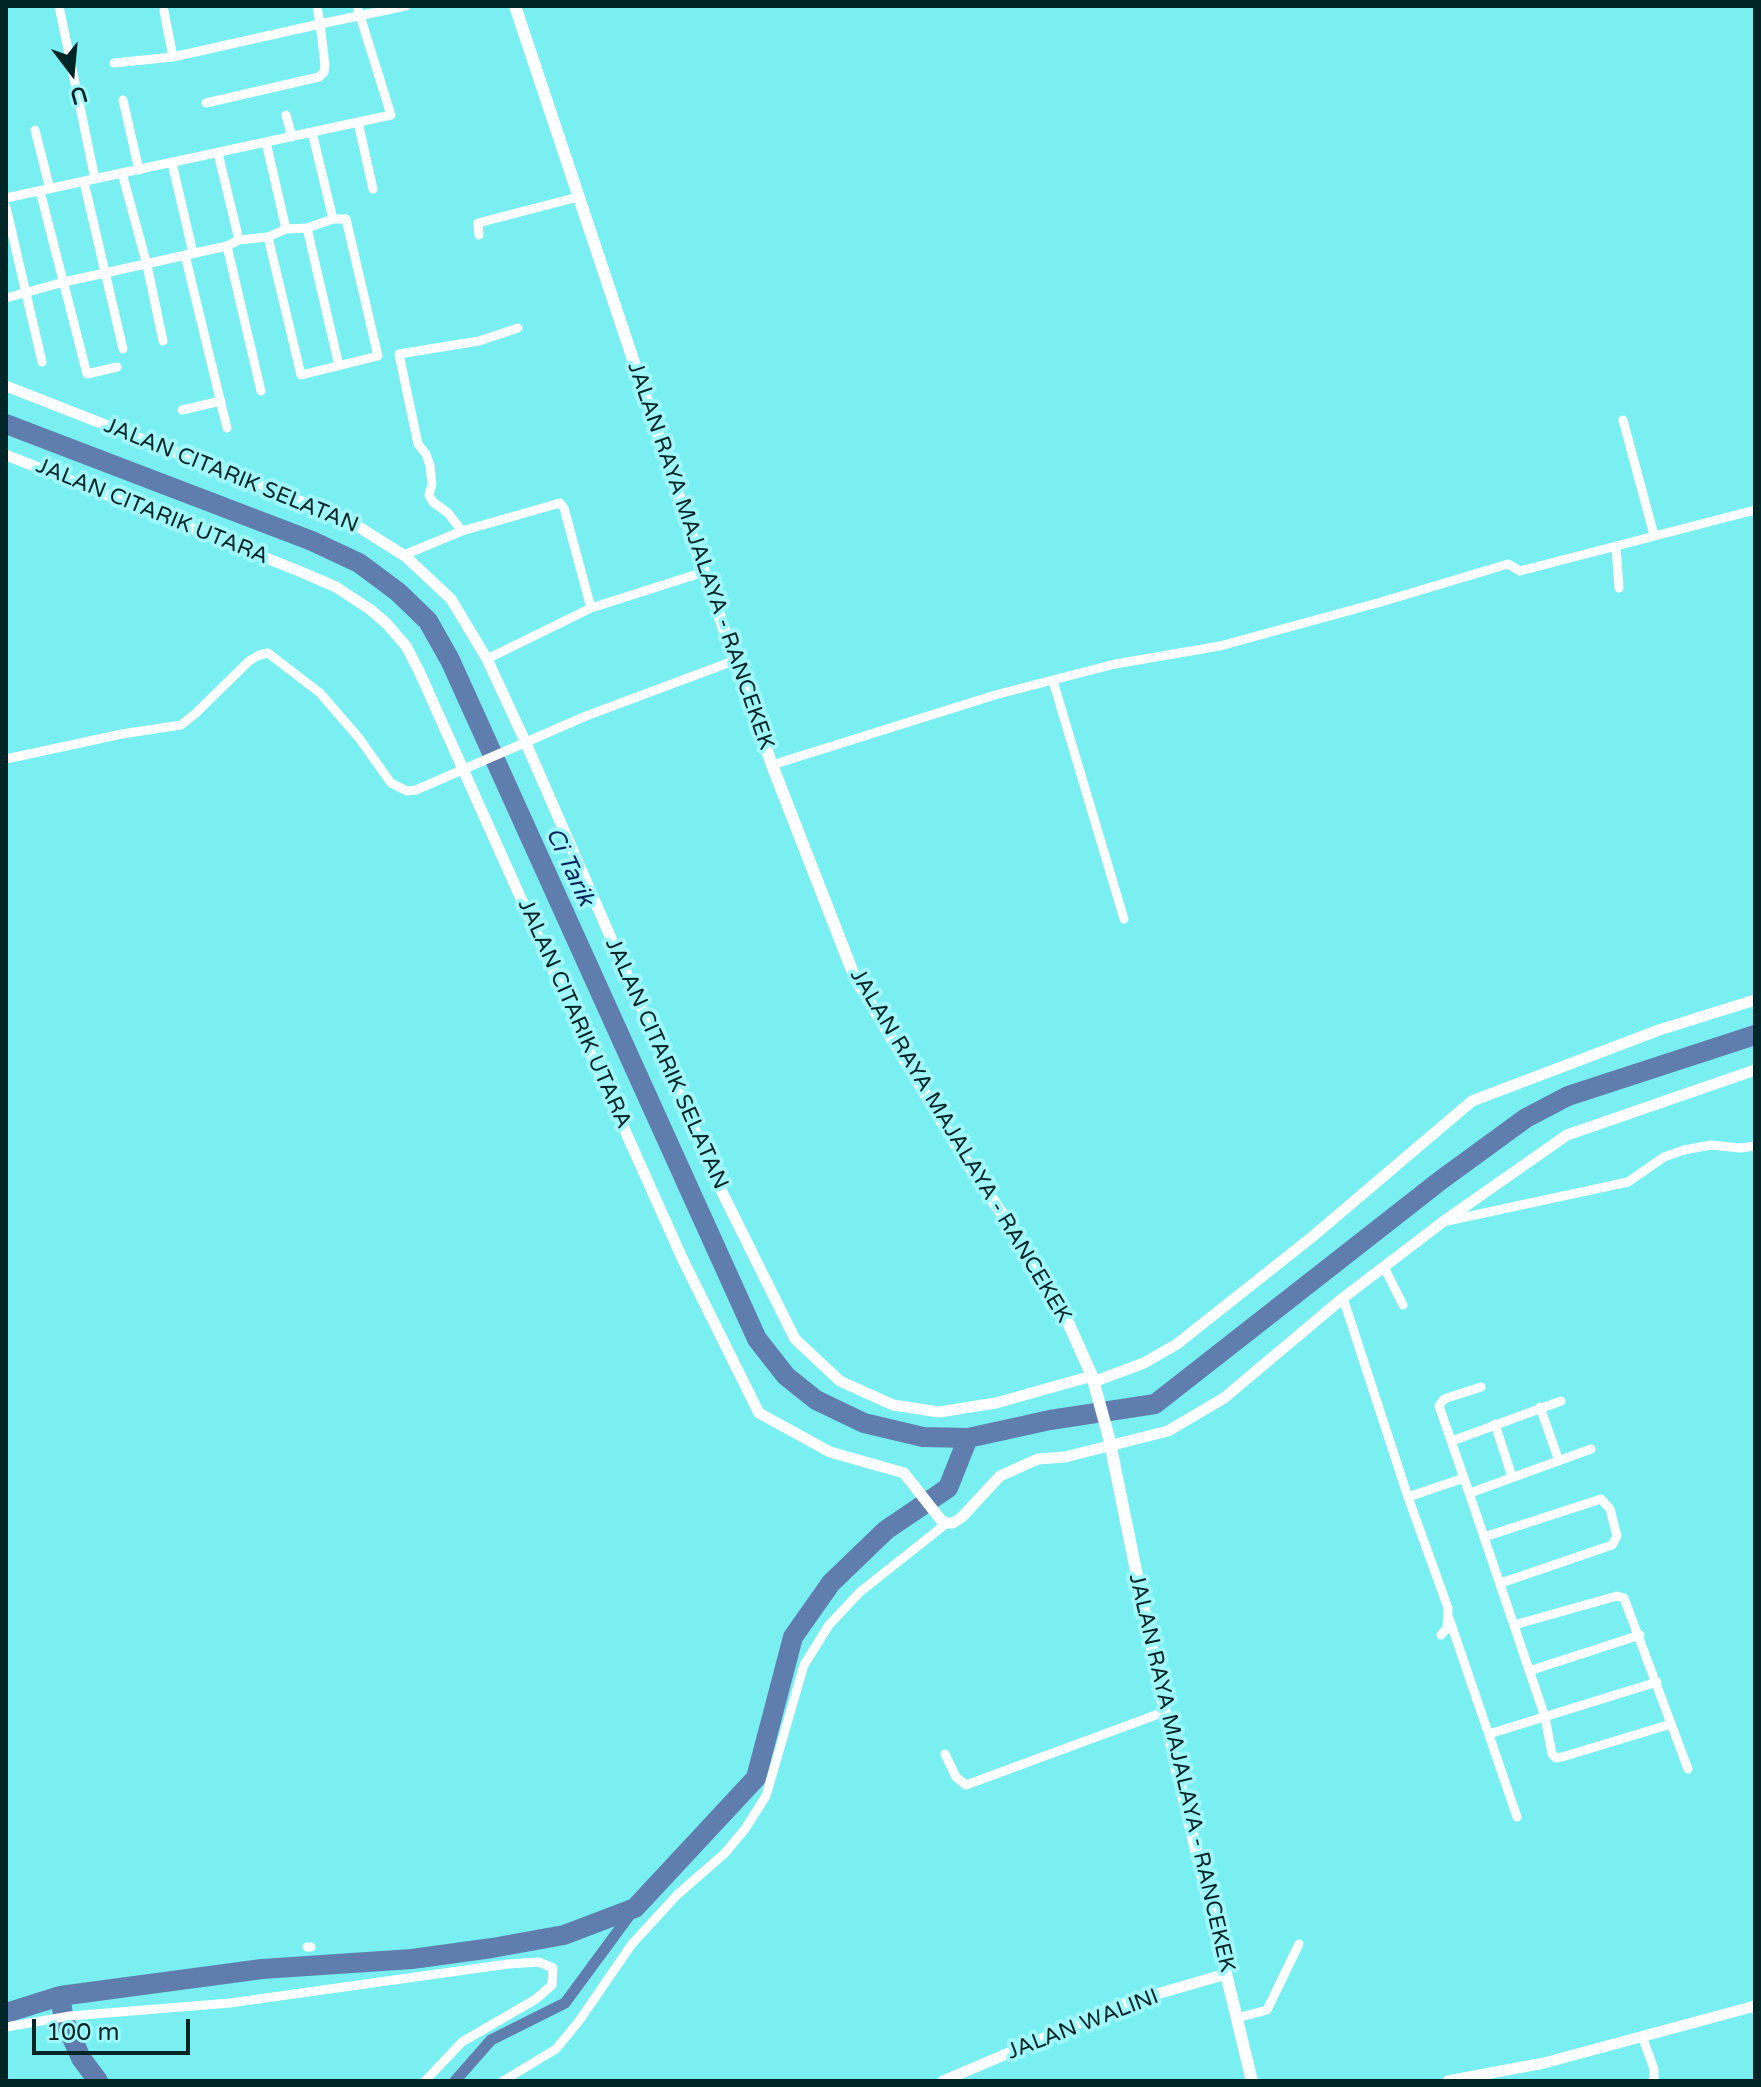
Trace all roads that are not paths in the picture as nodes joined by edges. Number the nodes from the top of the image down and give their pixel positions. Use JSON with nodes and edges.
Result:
{"nodes":[{"id":1,"x":59,"y":6,"type":"edge"},
{"id":2,"x":317,"y":6,"type":"edge"},
{"id":3,"x":357,"y":6,"type":"edge"},
{"id":4,"x":406,"y":6,"type":"edge"},
{"id":5,"x":515,"y":6,"type":"edge"},
{"id":6,"x":164,"y":11,"type":"dead end"},
{"id":7,"x":320,"y":24,"type":"junction"},
{"id":8,"x":173,"y":57,"type":"junction"},
{"id":9,"x":114,"y":63,"type":"dead end"},
{"id":10,"x":123,"y":100,"type":"dead end"},
{"id":11,"x":206,"y":103,"type":"dead end"},
{"id":12,"x":286,"y":115,"type":"dead end"},
{"id":13,"x":358,"y":122,"type":"junction"},
{"id":14,"x":35,"y":130,"type":"dead end"},
{"id":15,"x":312,"y":132,"type":"junction"},
{"id":16,"x":292,"y":137,"type":"junction"},
{"id":17,"x":266,"y":142,"type":"junction"},
{"id":18,"x":218,"y":153,"type":"junction"},
{"id":19,"x":172,"y":163,"type":"junction"},
{"id":20,"x":139,"y":170,"type":"junction"},
{"id":21,"x":122,"y":173,"type":"junction"},
{"id":22,"x":95,"y":179,"type":"junction"},
{"id":23,"x":84,"y":182,"type":"junction"},
{"id":24,"x":373,"y":189,"type":"dead end"},
{"id":25,"x":45,"y":190,"type":"junction"},
{"id":26,"x":578,"y":197,"type":"junction"},
{"id":27,"x":6,"y":198,"type":"edge"},
{"id":28,"x":6,"y":207,"type":"edge"},
{"id":29,"x":333,"y":219,"type":"junction"},
{"id":30,"x":307,"y":228,"type":"junction"},
{"id":31,"x":286,"y":229,"type":"junction"},
{"id":32,"x":479,"y":235,"type":"dead end"},
{"id":33,"x":268,"y":237,"type":"junction"},
{"id":34,"x":239,"y":240,"type":"junction"},
{"id":35,"x":227,"y":246,"type":"junction"},
{"id":36,"x":11,"y":252,"type":"edge"},
{"id":37,"x":189,"y":254,"type":"junction"},
{"id":38,"x":147,"y":265,"type":"junction"},
{"id":39,"x":106,"y":273,"type":"junction"},
{"id":40,"x":64,"y":282,"type":"junction"},
{"id":41,"x":26,"y":293,"type":"junction"},
{"id":42,"x":6,"y":298,"type":"edge"},
{"id":43,"x":518,"y":328,"type":"dead end"},
{"id":44,"x":163,"y":341,"type":"dead end"},
{"id":45,"x":123,"y":349,"type":"dead end"},
{"id":46,"x":42,"y":362,"type":"dead end"},
{"id":47,"x":339,"y":366,"type":"junction"},
{"id":48,"x":117,"y":367,"type":"dead end"},
{"id":49,"x":6,"y":386,"type":"edge"},
{"id":50,"x":261,"y":391,"type":"dead end"},
{"id":51,"x":221,"y":401,"type":"junction"},
{"id":52,"x":182,"y":410,"type":"dead end"},
{"id":53,"x":1623,"y":420,"type":"dead end"},
{"id":54,"x":227,"y":428,"type":"dead end"},
{"id":55,"x":6,"y":455,"type":"edge"},
{"id":56,"x":1755,"y":510,"type":"edge"},
{"id":57,"x":462,"y":531,"type":"junction"},
{"id":58,"x":1654,"y":535,"type":"junction"},
{"id":59,"x":1616,"y":546,"type":"junction"},
{"id":60,"x":404,"y":555,"type":"junction"},
{"id":61,"x":704,"y":572,"type":"junction"},
{"id":62,"x":1619,"y":588,"type":"dead end"},
{"id":63,"x":591,"y":608,"type":"junction"},
{"id":64,"x":487,"y":659,"type":"junction"},
{"id":65,"x":736,"y":660,"type":"junction"},
{"id":66,"x":1053,"y":681,"type":"junction"},
{"id":67,"x":522,"y":743,"type":"junction"},
{"id":68,"x":6,"y":759,"type":"edge"},
{"id":69,"x":772,"y":765,"type":"junction"},
{"id":70,"x":466,"y":769,"type":"junction"},
{"id":71,"x":1124,"y":919,"type":"dead end"},
{"id":72,"x":1755,"y":1000,"type":"edge"},
{"id":73,"x":1755,"y":1070,"type":"edge"},
{"id":74,"x":1755,"y":1146,"type":"edge"},
{"id":75,"x":1444,"y":1221,"type":"junction"},
{"id":76,"x":1384,"y":1267,"type":"junction"},
{"id":77,"x":1343,"y":1298,"type":"junction"},
{"id":78,"x":1403,"y":1305,"type":"dead end"},
{"id":79,"x":1092,"y":1379,"type":"junction"},
{"id":80,"x":1481,"y":1387,"type":"dead end"},
{"id":81,"x":1561,"y":1401,"type":"dead end"},
{"id":82,"x":1540,"y":1407,"type":"junction"},
{"id":83,"x":1495,"y":1424,"type":"junction"},
{"id":84,"x":1452,"y":1441,"type":"junction"},
{"id":85,"x":1110,"y":1442,"type":"junction"},
{"id":86,"x":1591,"y":1449,"type":"dead end"},
{"id":87,"x":1559,"y":1461,"type":"junction"},
{"id":88,"x":1512,"y":1477,"type":"junction"},
{"id":89,"x":1464,"y":1478,"type":"junction"},
{"id":90,"x":1470,"y":1493,"type":"junction"},
{"id":91,"x":1408,"y":1497,"type":"junction"},
{"id":92,"x":944,"y":1522,"type":"junction"},
{"id":93,"x":1484,"y":1537,"type":"junction"},
{"id":94,"x":1501,"y":1583,"type":"junction"},
{"id":95,"x":1449,"y":1618,"type":"junction"},
{"id":96,"x":1514,"y":1625,"type":"junction"},
{"id":97,"x":1441,"y":1635,"type":"dead end"},
{"id":98,"x":1640,"y":1635,"type":"junction"},
{"id":99,"x":1529,"y":1671,"type":"junction"},
{"id":100,"x":1657,"y":1682,"type":"junction"},
{"id":101,"x":1164,"y":1712,"type":"junction"},
{"id":102,"x":1545,"y":1717,"type":"junction"},
{"id":103,"x":1671,"y":1724,"type":"junction"},
{"id":104,"x":1489,"y":1734,"type":"junction"},
{"id":105,"x":945,"y":1754,"type":"dead end"},
{"id":106,"x":1688,"y":1769,"type":"dead end"},
{"id":107,"x":1517,"y":1817,"type":"dead end"},
{"id":108,"x":1299,"y":1944,"type":"dead end"},
{"id":109,"x":1226,"y":1974,"type":"junction"},
{"id":110,"x":1755,"y":2006,"type":"edge"},
{"id":111,"x":1237,"y":2018,"type":"junction"},
{"id":112,"x":6,"y":2027,"type":"edge"},
{"id":113,"x":1642,"y":2036,"type":"junction"},
{"id":114,"x":425,"y":2081,"type":"edge"},
{"id":115,"x":503,"y":2081,"type":"edge"},
{"id":116,"x":943,"y":2081,"type":"edge"},
{"id":117,"x":1252,"y":2081,"type":"edge"},
{"id":118,"x":1448,"y":2081,"type":"edge"},
{"id":119,"x":1654,"y":2081,"type":"edge"}],
"edges":[{"from":1,"to":22,"type":"street"},
{"from":2,"to":7,"type":"street"},
{"from":3,"to":13,"type":"street"},
{"from":4,"to":7,"type":"street"},
{"from":5,"to":26,"type":"main road","name":"JALAN RAYA MAJALAYA - RANCEKEK"},
{"from":6,"to":8,"type":"street"},
{"from":7,"to":8,"type":"street"},
{"from":7,"to":11,"type":"street"},
{"from":8,"to":9,"type":"street"},
{"from":10,"to":20,"type":"street"},
{"from":12,"to":16,"type":"street"},
{"from":13,"to":15,"type":"street"},
{"from":13,"to":24,"type":"street"},
{"from":14,"to":25,"type":"street"},
{"from":15,"to":16,"type":"street"},
{"from":15,"to":29,"type":"street"},
{"from":16,"to":17,"type":"street"},
{"from":17,"to":18,"type":"street"},
{"from":17,"to":31,"type":"street"},
{"from":18,"to":19,"type":"street"},
{"from":18,"to":34,"type":"street"},
{"from":19,"to":20,"type":"street"},
{"from":19,"to":37,"type":"street"},
{"from":20,"to":21,"type":"street"},
{"from":21,"to":22,"type":"street"},
{"from":21,"to":38,"type":"street"},
{"from":22,"to":23,"type":"street"},
{"from":23,"to":25,"type":"street"},
{"from":23,"to":39,"type":"street"},
{"from":25,"to":27,"type":"street"},
{"from":25,"to":40,"type":"street"},
{"from":26,"to":32,"type":"street"},
{"from":26,"to":61,"type":"main road","name":"JALAN RAYA MAJALAYA - RANCEKEK"},
{"from":28,"to":36,"type":"street"},
{"from":29,"to":30,"type":"street"},
{"from":29,"to":47,"type":"street"},
{"from":30,"to":31,"type":"street"},
{"from":30,"to":47,"type":"street"},
{"from":31,"to":33,"type":"street"},
{"from":33,"to":34,"type":"street"},
{"from":33,"to":47,"type":"street"},
{"from":34,"to":35,"type":"street"},
{"from":35,"to":37,"type":"street"},
{"from":35,"to":50,"type":"street"},
{"from":36,"to":41,"type":"street"},
{"from":37,"to":38,"type":"street"},
{"from":37,"to":51,"type":"street"},
{"from":38,"to":39,"type":"street"},
{"from":38,"to":44,"type":"street"},
{"from":39,"to":40,"type":"street"},
{"from":39,"to":45,"type":"street"},
{"from":40,"to":41,"type":"street"},
{"from":40,"to":48,"type":"street"},
{"from":41,"to":42,"type":"street"},
{"from":41,"to":46,"type":"street"},
{"from":43,"to":57,"type":"street"},
{"from":49,"to":60,"type":"street","name":"JALAN CITARIK SELATAN"},
{"from":51,"to":52,"type":"street"},
{"from":51,"to":54,"type":"street"},
{"from":53,"to":58,"type":"street"},
{"from":55,"to":70,"type":"street","name":"JALAN CITARIK UTARA"},
{"from":56,"to":58,"type":"street"},
{"from":57,"to":60,"type":"street"},
{"from":57,"to":63,"type":"street"},
{"from":58,"to":59,"type":"street"},
{"from":59,"to":62,"type":"street"},
{"from":59,"to":66,"type":"street"},
{"from":60,"to":64,"type":"street","name":"JALAN CITARIK SELATAN"},
{"from":61,"to":63,"type":"street"},
{"from":61,"to":65,"type":"main road","name":"JALAN RAYA MAJALAYA - RANCEKEK"},
{"from":63,"to":64,"type":"street"},
{"from":64,"to":67,"type":"street","name":"JALAN CITARIK SELATAN"},
{"from":65,"to":67,"type":"street"},
{"from":65,"to":69,"type":"main road","name":"JALAN RAYA MAJALAYA - RANCEKEK"},
{"from":66,"to":69,"type":"street"},
{"from":66,"to":71,"type":"street"},
{"from":67,"to":70,"type":"street"},
{"from":67,"to":79,"type":"street","name":"JALAN CITARIK SELATAN"},
{"from":68,"to":70,"type":"street"},
{"from":69,"to":79,"type":"main road","name":"JALAN RAYA MAJALAYA - RANCEKEK"},
{"from":70,"to":92,"type":"street","name":"JALAN CITARIK UTARA"},
{"from":72,"to":79,"type":"street","name":"JALAN CITARIK SELATAN"},
{"from":73,"to":75,"type":"street"},
{"from":74,"to":75,"type":"street"},
{"from":75,"to":76,"type":"street"},
{"from":76,"to":77,"type":"street"},
{"from":76,"to":78,"type":"street"},
{"from":77,"to":85,"type":"street"},
{"from":77,"to":91,"type":"street"},
{"from":79,"to":85,"type":"main road","name":"JALAN RAYA MAJALAYA - RANCEKEK"},
{"from":80,"to":84,"type":"street"},
{"from":81,"to":82,"type":"street"},
{"from":82,"to":83,"type":"street"},
{"from":82,"to":87,"type":"street"},
{"from":83,"to":84,"type":"street"},
{"from":83,"to":88,"type":"street"},
{"from":84,"to":89,"type":"street"},
{"from":85,"to":92,"type":"street"},
{"from":85,"to":101,"type":"main road","name":"JALAN RAYA MAJALAYA - RANCEKEK"},
{"from":86,"to":87,"type":"street"},
{"from":87,"to":88,"type":"street"},
{"from":88,"to":90,"type":"street"},
{"from":89,"to":90,"type":"street"},
{"from":89,"to":91,"type":"street"},
{"from":90,"to":93,"type":"street"},
{"from":91,"to":95,"type":"street"},
{"from":92,"to":115,"type":"street"},
{"from":93,"to":94,"type":"street"},
{"from":93,"to":94,"type":"street"},
{"from":94,"to":96,"type":"street"},
{"from":95,"to":97,"type":"street"},
{"from":95,"to":104,"type":"street"},
{"from":96,"to":98,"type":"street"},
{"from":96,"to":99,"type":"street"},
{"from":98,"to":99,"type":"street"},
{"from":98,"to":100,"type":"street"},
{"from":99,"to":102,"type":"street"},
{"from":100,"to":102,"type":"street"},
{"from":100,"to":103,"type":"street"},
{"from":101,"to":105,"type":"street"},
{"from":101,"to":109,"type":"main road","name":"JALAN RAYA MAJALAYA - RANCEKEK"},
{"from":102,"to":103,"type":"street"},
{"from":102,"to":104,"type":"street"},
{"from":103,"to":106,"type":"street"},
{"from":104,"to":107,"type":"street"},
{"from":108,"to":111,"type":"street"},
{"from":109,"to":111,"type":"main road","name":"JALAN RAYA MAJALAYA - RANCEKEK"},
{"from":109,"to":116,"type":"street","name":"JALAN WALINI"},
{"from":110,"to":113,"type":"street"},
{"from":111,"to":117,"type":"main road","name":"JALAN RAYA MAJALAYA - RANCEKEK"},
{"from":112,"to":114,"type":"street"},
{"from":113,"to":118,"type":"street"},
{"from":113,"to":119,"type":"street"}]}
